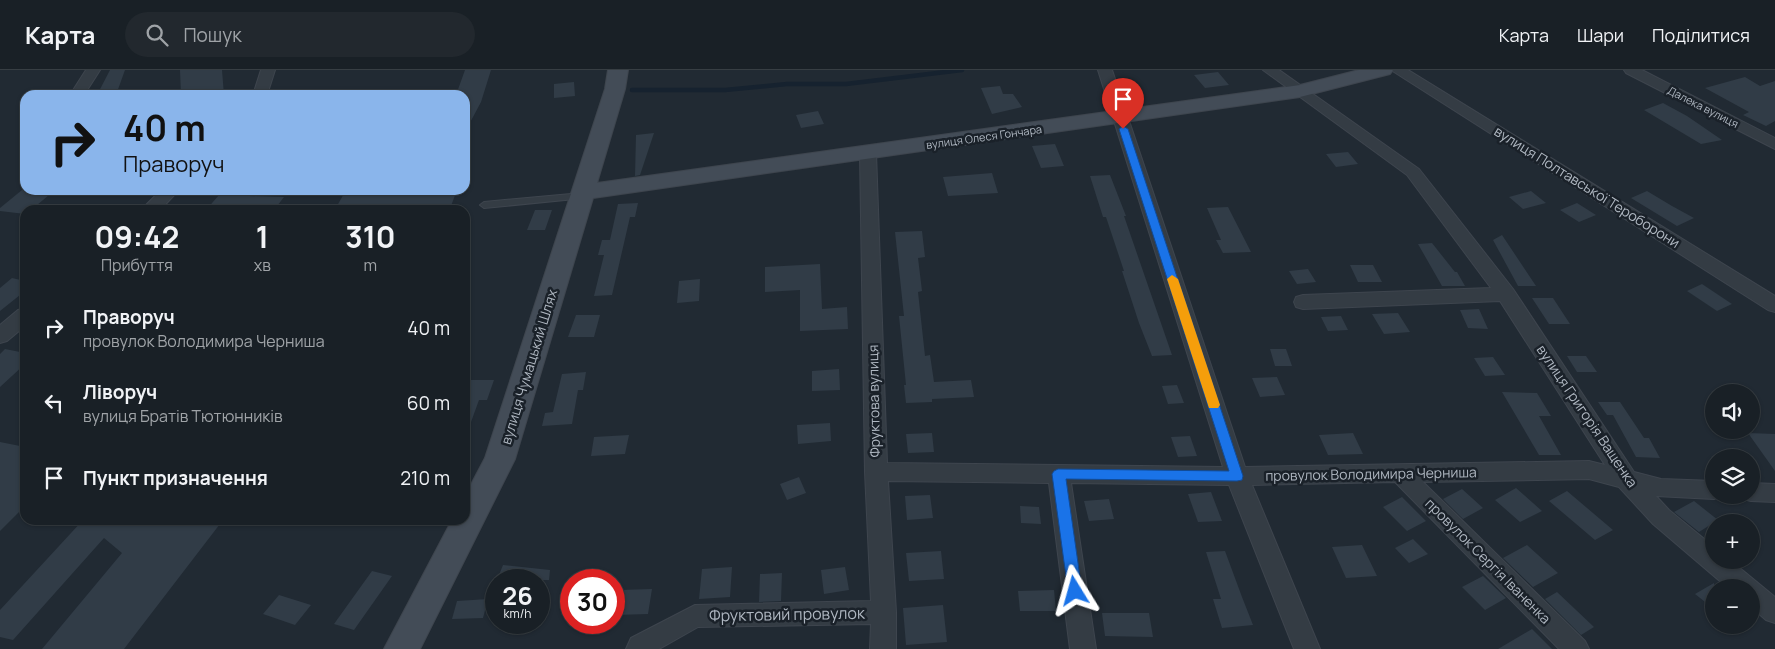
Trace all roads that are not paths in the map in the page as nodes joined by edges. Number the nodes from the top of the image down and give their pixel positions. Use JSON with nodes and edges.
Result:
{"nodes":[{"id":1,"x":93,"y":70,"type":"edge"},
{"id":2,"x":268,"y":70,"type":"edge"},
{"id":3,"x":618,"y":70,"type":"edge"},
{"id":4,"x":1104,"y":70,"type":"edge"},
{"id":5,"x":1270,"y":70,"type":"edge"},
{"id":6,"x":1383,"y":70,"type":"edge"},
{"id":7,"x":1398,"y":70,"type":"edge"},
{"id":8,"x":1631,"y":70,"type":"edge"},
{"id":9,"x":81,"y":90,"type":"edge"},
{"id":10,"x":262,"y":90,"type":"edge"},
{"id":11,"x":1300,"y":90,"type":"junction"},
{"id":12,"x":1120,"y":118,"type":"junction"},
{"id":13,"x":1775,"y":144,"type":"edge"},
{"id":14,"x":868,"y":153,"type":"junction"},
{"id":15,"x":582,"y":194,"type":"junction"},
{"id":16,"x":166,"y":195,"type":"edge"},
{"id":17,"x":155,"y":205,"type":"edge"},
{"id":18,"x":484,"y":205,"type":"dead end"},
{"id":19,"x":1506,"y":294,"type":"junction"},
{"id":20,"x":1303,"y":302,"type":"dead end"},
{"id":21,"x":1775,"y":305,"type":"edge"},
{"id":22,"x":20,"y":319,"type":"edge"},
{"id":23,"x":0,"y":336,"type":"edge"},
{"id":24,"x":876,"y":472,"type":"junction"},
{"id":25,"x":1400,"y":473,"type":"junction"},
{"id":26,"x":1058,"y":474,"type":"junction"},
{"id":27,"x":1237,"y":476,"type":"junction"},
{"id":28,"x":1626,"y":480,"type":"junction"},
{"id":29,"x":1705,"y":490,"type":"edge"},
{"id":30,"x":1760,"y":492,"type":"edge"},
{"id":31,"x":1775,"y":493,"type":"edge"},
{"id":32,"x":470,"y":517,"type":"edge"},
{"id":33,"x":466,"y":525,"type":"edge"},
{"id":34,"x":1735,"y":579,"type":"edge"},
{"id":35,"x":1760,"y":600,"type":"edge"},
{"id":36,"x":884,"y":612,"type":"junction"},
{"id":37,"x":1775,"y":612,"type":"edge"},
{"id":38,"x":402,"y":649,"type":"edge"},
{"id":39,"x":639,"y":649,"type":"edge"},
{"id":40,"x":883,"y":649,"type":"edge"},
{"id":41,"x":1083,"y":649,"type":"edge"},
{"id":42,"x":1307,"y":649,"type":"edge"},
{"id":43,"x":1576,"y":649,"type":"edge"}],
"edges":[{"from":1,"to":9,"type":"street"},
{"from":2,"to":10,"type":"street"},
{"from":3,"to":15,"type":"main road","name":"вулиця Чумацький Шлях"},
{"from":4,"to":12,"type":"street"},
{"from":5,"to":11,"type":"street","name":"вулиця Григорія Ващенка"},
{"from":6,"to":11,"type":"main road","name":"вулиця Олеся Гончара"},
{"from":7,"to":21,"type":"street","name":"вулиця Полтавської Тероборони"},
{"from":8,"to":13,"type":"street","name":"Далека вулиця"},
{"from":11,"to":12,"type":"main road","name":"вулиця Олеся Гончара"},
{"from":11,"to":19,"type":"street","name":"вулиця Григорія Ващенка"},
{"from":12,"to":14,"type":"main road","name":"вулиця Олеся Гончара"},
{"from":12,"to":27,"type":"street"},
{"from":14,"to":15,"type":"main road","name":"вулиця Олеся Гончара"},
{"from":14,"to":24,"type":"street","name":"Фруктова вулиця"},
{"from":15,"to":18,"type":"lane"},
{"from":15,"to":32,"type":"main road","name":"вулиця Чумацький Шлях"},
{"from":16,"to":17,"type":"street"},
{"from":19,"to":20,"type":"street"},
{"from":19,"to":28,"type":"street","name":"вулиця Григорія Ващенка"},
{"from":22,"to":23,"type":"street"},
{"from":24,"to":26,"type":"street","name":"провулок Володимира Черниша"},
{"from":24,"to":36,"type":"street","name":"Фруктова вулиця"},
{"from":25,"to":27,"type":"street","name":"провулок Володимира Черниша"},
{"from":25,"to":28,"type":"street","name":"провулок Володимира Черниша"},
{"from":25,"to":43,"type":"street","name":"провулок Сергія Іваненка"},
{"from":26,"to":27,"type":"street","name":"провулок Володимира Черниша"},
{"from":26,"to":41,"type":"street"},
{"from":27,"to":42,"type":"street"},
{"from":28,"to":29,"type":"street","name":"провулок Володимира Черниша"},
{"from":28,"to":34,"type":"street","name":"вулиця Григорія Ващенка"},
{"from":30,"to":31,"type":"street"},
{"from":33,"to":38,"type":"main road","name":"вулиця Чумацький Шлях"},
{"from":35,"to":37,"type":"street"},
{"from":36,"to":39,"type":"street","name":"Фруктовий провулок"},
{"from":36,"to":40,"type":"street","name":"Фруктова вулиця"}]}
